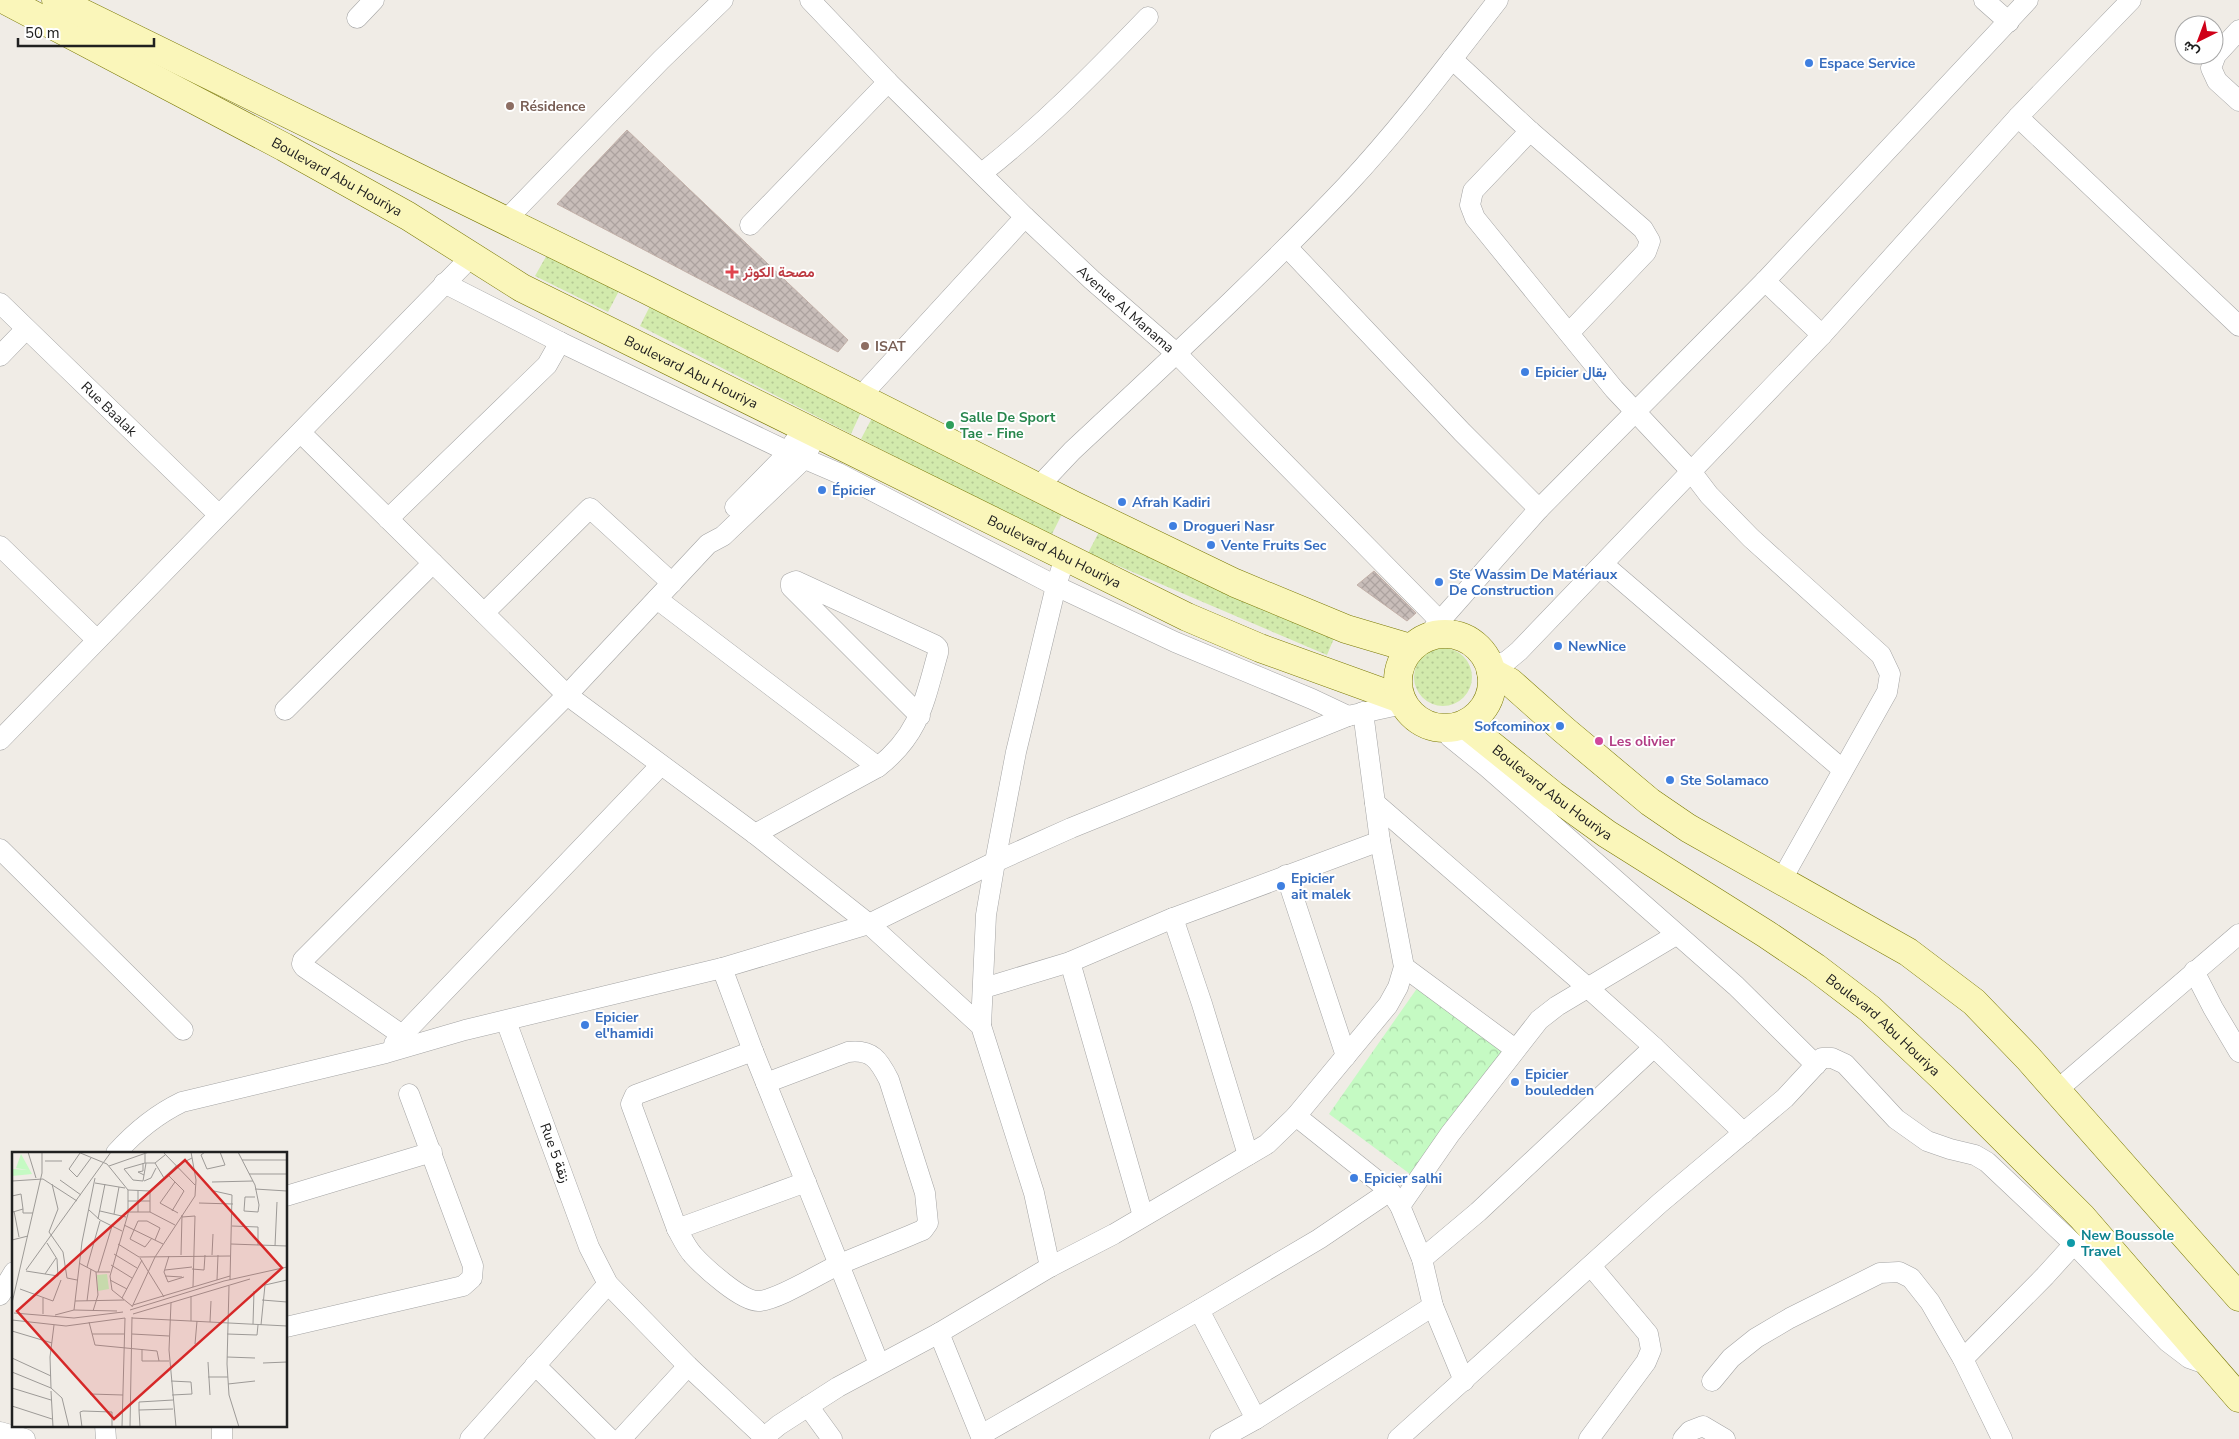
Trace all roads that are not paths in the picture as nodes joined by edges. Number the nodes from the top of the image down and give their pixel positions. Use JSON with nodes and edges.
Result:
{"nodes":[{"id":1,"x":5,"y":0,"type":"edge"},
{"id":2,"x":56,"y":0,"type":"edge"},
{"id":3,"x":374,"y":0,"type":"edge"},
{"id":4,"x":723,"y":0,"type":"edge"},
{"id":5,"x":810,"y":0,"type":"edge"},
{"id":6,"x":1498,"y":0,"type":"edge"},
{"id":7,"x":1984,"y":0,"type":"edge"},
{"id":8,"x":2028,"y":0,"type":"edge"},
{"id":9,"x":2130,"y":0,"type":"edge"},
{"id":10,"x":357,"y":18,"type":"dead end"},
{"id":11,"x":1148,"y":18,"type":"dead end"},
{"id":12,"x":2009,"y":22,"type":"junction"},
{"id":13,"x":2239,"y":30,"type":"edge"},
{"id":14,"x":1452,"y":59,"type":"junction"},
{"id":15,"x":888,"y":82,"type":"junction"},
{"id":16,"x":2239,"y":101,"type":"edge"},
{"id":17,"x":2018,"y":117,"type":"junction"},
{"id":18,"x":1530,"y":131,"type":"junction"},
{"id":19,"x":982,"y":173,"type":"junction"},
{"id":20,"x":1025,"y":217,"type":"junction"},
{"id":21,"x":505,"y":222,"type":"junction"},
{"id":22,"x":750,"y":226,"type":"dead end"},
{"id":23,"x":1287,"y":247,"type":"junction"},
{"id":24,"x":471,"y":257,"type":"junction"},
{"id":25,"x":1765,"y":281,"type":"junction"},
{"id":26,"x":444,"y":283,"type":"junction"},
{"id":27,"x":0,"y":303,"type":"edge"},
{"id":28,"x":2239,"y":326,"type":"edge"},
{"id":29,"x":26,"y":329,"type":"junction"},
{"id":30,"x":1569,"y":333,"type":"junction"},
{"id":31,"x":1822,"y":335,"type":"junction"},
{"id":32,"x":560,"y":342,"type":"junction"},
{"id":33,"x":1176,"y":353,"type":"junction"},
{"id":34,"x":0,"y":356,"type":"edge"},
{"id":35,"x":860,"y":397,"type":"junction"},
{"id":36,"x":1634,"y":412,"type":"junction"},
{"id":37,"x":809,"y":429,"type":"junction"},
{"id":38,"x":301,"y":433,"type":"junction"},
{"id":39,"x":797,"y":455,"type":"junction"},
{"id":40,"x":1690,"y":470,"type":"junction"},
{"id":41,"x":1039,"y":486,"type":"junction"},
{"id":42,"x":1539,"y":509,"type":"junction"},
{"id":43,"x":218,"y":514,"type":"junction"},
{"id":44,"x":388,"y":518,"type":"junction"},
{"id":45,"x":0,"y":546,"type":"edge"},
{"id":46,"x":1065,"y":557,"type":"junction"},
{"id":47,"x":433,"y":563,"type":"junction"},
{"id":48,"x":1603,"y":564,"type":"junction"},
{"id":49,"x":672,"y":583,"type":"junction"},
{"id":50,"x":1056,"y":586,"type":"junction"},
{"id":51,"x":657,"y":599,"type":"junction"},
{"id":52,"x":484,"y":613,"type":"junction"},
{"id":53,"x":1425,"y":635,"type":"junction"},
{"id":54,"x":96,"y":639,"type":"junction"},
{"id":55,"x":1490,"y":669,"type":"junction"},
{"id":56,"x":567,"y":695,"type":"junction"},
{"id":57,"x":1402,"y":701,"type":"junction"},
{"id":58,"x":285,"y":710,"type":"dead end"},
{"id":59,"x":1355,"y":714,"type":"junction"},
{"id":60,"x":920,"y":716,"type":"junction"},
{"id":61,"x":1455,"y":726,"type":"junction"},
{"id":62,"x":0,"y":740,"type":"edge"},
{"id":63,"x":660,"y":766,"type":"junction"},
{"id":64,"x":878,"y":767,"type":"junction"},
{"id":65,"x":1842,"y":769,"type":"junction"},
{"id":66,"x":1375,"y":803,"type":"junction"},
{"id":67,"x":755,"y":834,"type":"junction"},
{"id":68,"x":1380,"y":842,"type":"junction"},
{"id":69,"x":0,"y":849,"type":"edge"},
{"id":70,"x":995,"y":862,"type":"junction"},
{"id":71,"x":1286,"y":875,"type":"junction"},
{"id":72,"x":1782,"y":879,"type":"junction"},
{"id":73,"x":1173,"y":918,"type":"junction"},
{"id":74,"x":869,"y":924,"type":"junction"},
{"id":75,"x":1676,"y":934,"type":"junction"},
{"id":76,"x":2239,"y":934,"type":"edge"},
{"id":77,"x":1070,"y":962,"type":"junction"},
{"id":78,"x":1404,"y":967,"type":"junction"},
{"id":79,"x":722,"y":968,"type":"junction"},
{"id":80,"x":2194,"y":971,"type":"junction"},
{"id":81,"x":1587,"y":987,"type":"junction"},
{"id":82,"x":984,"y":988,"type":"junction"},
{"id":83,"x":506,"y":1021,"type":"junction"},
{"id":84,"x":981,"y":1026,"type":"junction"},
{"id":85,"x":183,"y":1030,"type":"dead end"},
{"id":86,"x":402,"y":1035,"type":"junction"},
{"id":87,"x":1654,"y":1047,"type":"junction"},
{"id":88,"x":1515,"y":1049,"type":"junction"},
{"id":89,"x":752,"y":1051,"type":"junction"},
{"id":90,"x":2239,"y":1052,"type":"edge"},
{"id":91,"x":386,"y":1053,"type":"junction"},
{"id":92,"x":1346,"y":1056,"type":"junction"},
{"id":93,"x":1816,"y":1065,"type":"junction"},
{"id":94,"x":766,"y":1083,"type":"junction"},
{"id":95,"x":2056,"y":1091,"type":"junction"},
{"id":96,"x":409,"y":1094,"type":"dead end"},
{"id":97,"x":1296,"y":1116,"type":"junction"},
{"id":98,"x":1744,"y":1133,"type":"junction"},
{"id":99,"x":117,"y":1152,"type":"edge"},
{"id":100,"x":432,"y":1152,"type":"junction"},
{"id":101,"x":1248,"y":1156,"type":"junction"},
{"id":102,"x":806,"y":1182,"type":"junction"},
{"id":103,"x":288,"y":1195,"type":"edge"},
{"id":104,"x":1395,"y":1198,"type":"junction"},
{"id":105,"x":1143,"y":1216,"type":"junction"},
{"id":106,"x":677,"y":1229,"type":"junction"},
{"id":107,"x":2074,"y":1244,"type":"junction"},
{"id":108,"x":1422,"y":1260,"type":"junction"},
{"id":109,"x":838,"y":1265,"type":"junction"},
{"id":110,"x":1591,"y":1266,"type":"junction"},
{"id":111,"x":1050,"y":1267,"type":"junction"},
{"id":112,"x":12,"y":1275,"type":"edge"},
{"id":113,"x":608,"y":1284,"type":"junction"},
{"id":114,"x":0,"y":1295,"type":"edge"},
{"id":115,"x":2239,"y":1297,"type":"edge"},
{"id":116,"x":1433,"y":1306,"type":"junction"},
{"id":117,"x":1199,"y":1310,"type":"junction"},
{"id":118,"x":288,"y":1327,"type":"edge"},
{"id":119,"x":939,"y":1333,"type":"junction"},
{"id":120,"x":1963,"y":1360,"type":"junction"},
{"id":121,"x":879,"y":1364,"type":"junction"},
{"id":122,"x":535,"y":1365,"type":"junction"},
{"id":123,"x":2210,"y":1365,"type":"junction"},
{"id":124,"x":688,"y":1366,"type":"junction"},
{"id":125,"x":1464,"y":1381,"type":"junction"},
{"id":126,"x":1712,"y":1381,"type":"dead end"},
{"id":127,"x":2239,"y":1398,"type":"edge"},
{"id":128,"x":808,"y":1406,"type":"junction"},
{"id":129,"x":1256,"y":1419,"type":"junction"},
{"id":130,"x":105,"y":1426,"type":"edge"},
{"id":131,"x":222,"y":1426,"type":"edge"},
{"id":132,"x":0,"y":1432,"type":"edge"},
{"id":133,"x":981,"y":1437,"type":"edge"},
{"id":134,"x":763,"y":1438,"type":"edge"},
{"id":135,"x":25,"y":1439,"type":"edge"},
{"id":136,"x":106,"y":1439,"type":"edge"},
{"id":137,"x":222,"y":1439,"type":"edge"},
{"id":138,"x":470,"y":1439,"type":"edge"},
{"id":139,"x":610,"y":1439,"type":"edge"},
{"id":140,"x":621,"y":1439,"type":"edge"},
{"id":141,"x":832,"y":1439,"type":"edge"},
{"id":142,"x":1220,"y":1439,"type":"edge"},
{"id":143,"x":1398,"y":1439,"type":"edge"},
{"id":144,"x":1589,"y":1439,"type":"edge"},
{"id":145,"x":1683,"y":1439,"type":"edge"},
{"id":146,"x":1725,"y":1439,"type":"edge"},
{"id":147,"x":2002,"y":1439,"type":"edge"}],
"edges":[{"from":1,"to":24,"type":"main road","name":"Boulevard Abu Houriya"},
{"from":2,"to":21,"type":"main road"},
{"from":3,"to":10,"type":"street"},
{"from":4,"to":21,"type":"street"},
{"from":5,"to":15,"type":"street","name":"Avenue Al Manama"},
{"from":6,"to":14,"type":"street"},
{"from":7,"to":12,"type":"street"},
{"from":8,"to":12,"type":"street"},
{"from":9,"to":17,"type":"street"},
{"from":11,"to":19,"type":"street"},
{"from":12,"to":25,"type":"street"},
{"from":13,"to":16,"type":"street"},
{"from":14,"to":18,"type":"street"},
{"from":14,"to":23,"type":"street"},
{"from":15,"to":19,"type":"street","name":"Avenue Al Manama"},
{"from":15,"to":22,"type":"street"},
{"from":17,"to":28,"type":"street"},
{"from":17,"to":31,"type":"street"},
{"from":18,"to":30,"type":"street"},
{"from":18,"to":30,"type":"street"},
{"from":19,"to":20,"type":"street","name":"Avenue Al Manama"},
{"from":20,"to":33,"type":"street","name":"Avenue Al Manama"},
{"from":20,"to":35,"type":"street"},
{"from":21,"to":35,"type":"main road"},
{"from":23,"to":33,"type":"street"},
{"from":23,"to":42,"type":"street"},
{"from":24,"to":26,"type":"street"},
{"from":24,"to":37,"type":"main road","name":"Boulevard Abu Houriya"},
{"from":25,"to":31,"type":"street"},
{"from":25,"to":36,"type":"street"},
{"from":26,"to":32,"type":"street"},
{"from":26,"to":38,"type":"street"},
{"from":27,"to":29,"type":"street","name":"Rue Baalak"},
{"from":29,"to":34,"type":"street"},
{"from":29,"to":43,"type":"street","name":"Rue Baalak"},
{"from":30,"to":36,"type":"street"},
{"from":31,"to":40,"type":"street"},
{"from":32,"to":39,"type":"street"},
{"from":32,"to":44,"type":"street"},
{"from":33,"to":41,"type":"street"},
{"from":33,"to":53,"type":"street","name":"Avenue Al Manama"},
{"from":35,"to":41,"type":"main road"},
{"from":36,"to":40,"type":"street"},
{"from":36,"to":42,"type":"street"},
{"from":37,"to":39,"type":"street"},
{"from":37,"to":46,"type":"main road","name":"Boulevard Abu Houriya"},
{"from":38,"to":43,"type":"street"},
{"from":38,"to":44,"type":"street"},
{"from":39,"to":49,"type":"street"},
{"from":39,"to":50,"type":"street"},
{"from":40,"to":48,"type":"street"},
{"from":40,"to":65,"type":"street"},
{"from":41,"to":53,"type":"main road"},
{"from":42,"to":53,"type":"street"},
{"from":43,"to":54,"type":"street"},
{"from":44,"to":47,"type":"street"},
{"from":45,"to":54,"type":"street"},
{"from":46,"to":50,"type":"street"},
{"from":46,"to":57,"type":"main road","name":"Boulevard Abu Houriya"},
{"from":47,"to":52,"type":"street"},
{"from":47,"to":58,"type":"street"},
{"from":48,"to":55,"type":"street"},
{"from":48,"to":65,"type":"street"},
{"from":49,"to":51,"type":"street"},
{"from":49,"to":52,"type":"street"},
{"from":50,"to":59,"type":"street"},
{"from":50,"to":70,"type":"street"},
{"from":51,"to":56,"type":"street"},
{"from":51,"to":64,"type":"street"},
{"from":52,"to":56,"type":"street"},
{"from":53,"to":55,"type":"main road"},
{"from":53,"to":57,"type":"main road"},
{"from":54,"to":62,"type":"street"},
{"from":55,"to":61,"type":"main road"},
{"from":55,"to":72,"type":"main road"},
{"from":56,"to":63,"type":"street"},
{"from":56,"to":86,"type":"street"},
{"from":57,"to":59,"type":"street"},
{"from":57,"to":61,"type":"main road"},
{"from":59,"to":66,"type":"street"},
{"from":59,"to":70,"type":"street"},
{"from":60,"to":60,"type":"street"},
{"from":60,"to":64,"type":"street"},
{"from":61,"to":75,"type":"street"},
{"from":61,"to":123,"type":"main road","name":"Boulevard Abu Houriya"},
{"from":63,"to":67,"type":"street"},
{"from":63,"to":86,"type":"street"},
{"from":64,"to":67,"type":"street"},
{"from":65,"to":72,"type":"street"},
{"from":66,"to":68,"type":"street"},
{"from":66,"to":81,"type":"street"},
{"from":67,"to":74,"type":"street"},
{"from":68,"to":71,"type":"street"},
{"from":68,"to":78,"type":"street"},
{"from":69,"to":85,"type":"street"},
{"from":70,"to":74,"type":"street"},
{"from":70,"to":82,"type":"street"},
{"from":71,"to":73,"type":"street"},
{"from":71,"to":92,"type":"street"},
{"from":72,"to":95,"type":"main road"},
{"from":73,"to":77,"type":"street"},
{"from":73,"to":101,"type":"street"},
{"from":74,"to":79,"type":"street"},
{"from":74,"to":84,"type":"street"},
{"from":75,"to":81,"type":"street"},
{"from":75,"to":93,"type":"street"},
{"from":76,"to":80,"type":"street"},
{"from":77,"to":82,"type":"street"},
{"from":77,"to":105,"type":"street"},
{"from":78,"to":88,"type":"street"},
{"from":78,"to":92,"type":"street"},
{"from":79,"to":83,"type":"street"},
{"from":79,"to":89,"type":"street"},
{"from":80,"to":90,"type":"street"},
{"from":80,"to":95,"type":"street"},
{"from":81,"to":87,"type":"street"},
{"from":81,"to":88,"type":"street"},
{"from":82,"to":84,"type":"street"},
{"from":83,"to":91,"type":"street"},
{"from":83,"to":113,"type":"street","name":"Rue 5 زنقة"},
{"from":84,"to":111,"type":"street"},
{"from":86,"to":91,"type":"street"},
{"from":87,"to":98,"type":"street"},
{"from":87,"to":108,"type":"street"},
{"from":88,"to":104,"type":"street"},
{"from":89,"to":94,"type":"street"},
{"from":89,"to":106,"type":"street"},
{"from":91,"to":99,"type":"street"},
{"from":92,"to":97,"type":"street"},
{"from":93,"to":98,"type":"street"},
{"from":93,"to":107,"type":"street"},
{"from":94,"to":102,"type":"street"},
{"from":94,"to":109,"type":"street"},
{"from":95,"to":115,"type":"main road"},
{"from":96,"to":100,"type":"street"},
{"from":97,"to":101,"type":"street"},
{"from":97,"to":104,"type":"street"},
{"from":98,"to":110,"type":"street"},
{"from":100,"to":103,"type":"street"},
{"from":100,"to":118,"type":"street"},
{"from":101,"to":105,"type":"street"},
{"from":102,"to":106,"type":"street"},
{"from":102,"to":109,"type":"street"},
{"from":104,"to":108,"type":"street"},
{"from":104,"to":117,"type":"street"},
{"from":105,"to":111,"type":"street"},
{"from":106,"to":109,"type":"street"},
{"from":107,"to":120,"type":"street"},
{"from":107,"to":123,"type":"street"},
{"from":108,"to":116,"type":"street"},
{"from":109,"to":121,"type":"street"},
{"from":110,"to":125,"type":"street"},
{"from":110,"to":144,"type":"street"},
{"from":111,"to":119,"type":"street"},
{"from":112,"to":114,"type":"street"},
{"from":113,"to":122,"type":"street"},
{"from":113,"to":124,"type":"street","name":"Rue 5 زنقة"},
{"from":116,"to":125,"type":"street"},
{"from":116,"to":129,"type":"street"},
{"from":117,"to":129,"type":"street"},
{"from":117,"to":133,"type":"street"},
{"from":119,"to":121,"type":"street"},
{"from":119,"to":133,"type":"street"},
{"from":120,"to":126,"type":"street"},
{"from":120,"to":147,"type":"street"},
{"from":121,"to":128,"type":"street"},
{"from":122,"to":138,"type":"street"},
{"from":122,"to":139,"type":"street"},
{"from":123,"to":127,"type":"main road","name":"Boulevard Abu Houriya"},
{"from":124,"to":134,"type":"street","name":"Rue 5 زنقة"},
{"from":124,"to":140,"type":"street"},
{"from":125,"to":143,"type":"street"},
{"from":128,"to":134,"type":"street"},
{"from":128,"to":141,"type":"street"},
{"from":129,"to":142,"type":"street"},
{"from":130,"to":136,"type":"street"},
{"from":131,"to":137,"type":"street"},
{"from":132,"to":135,"type":"street"},
{"from":145,"to":146,"type":"street"}]}
